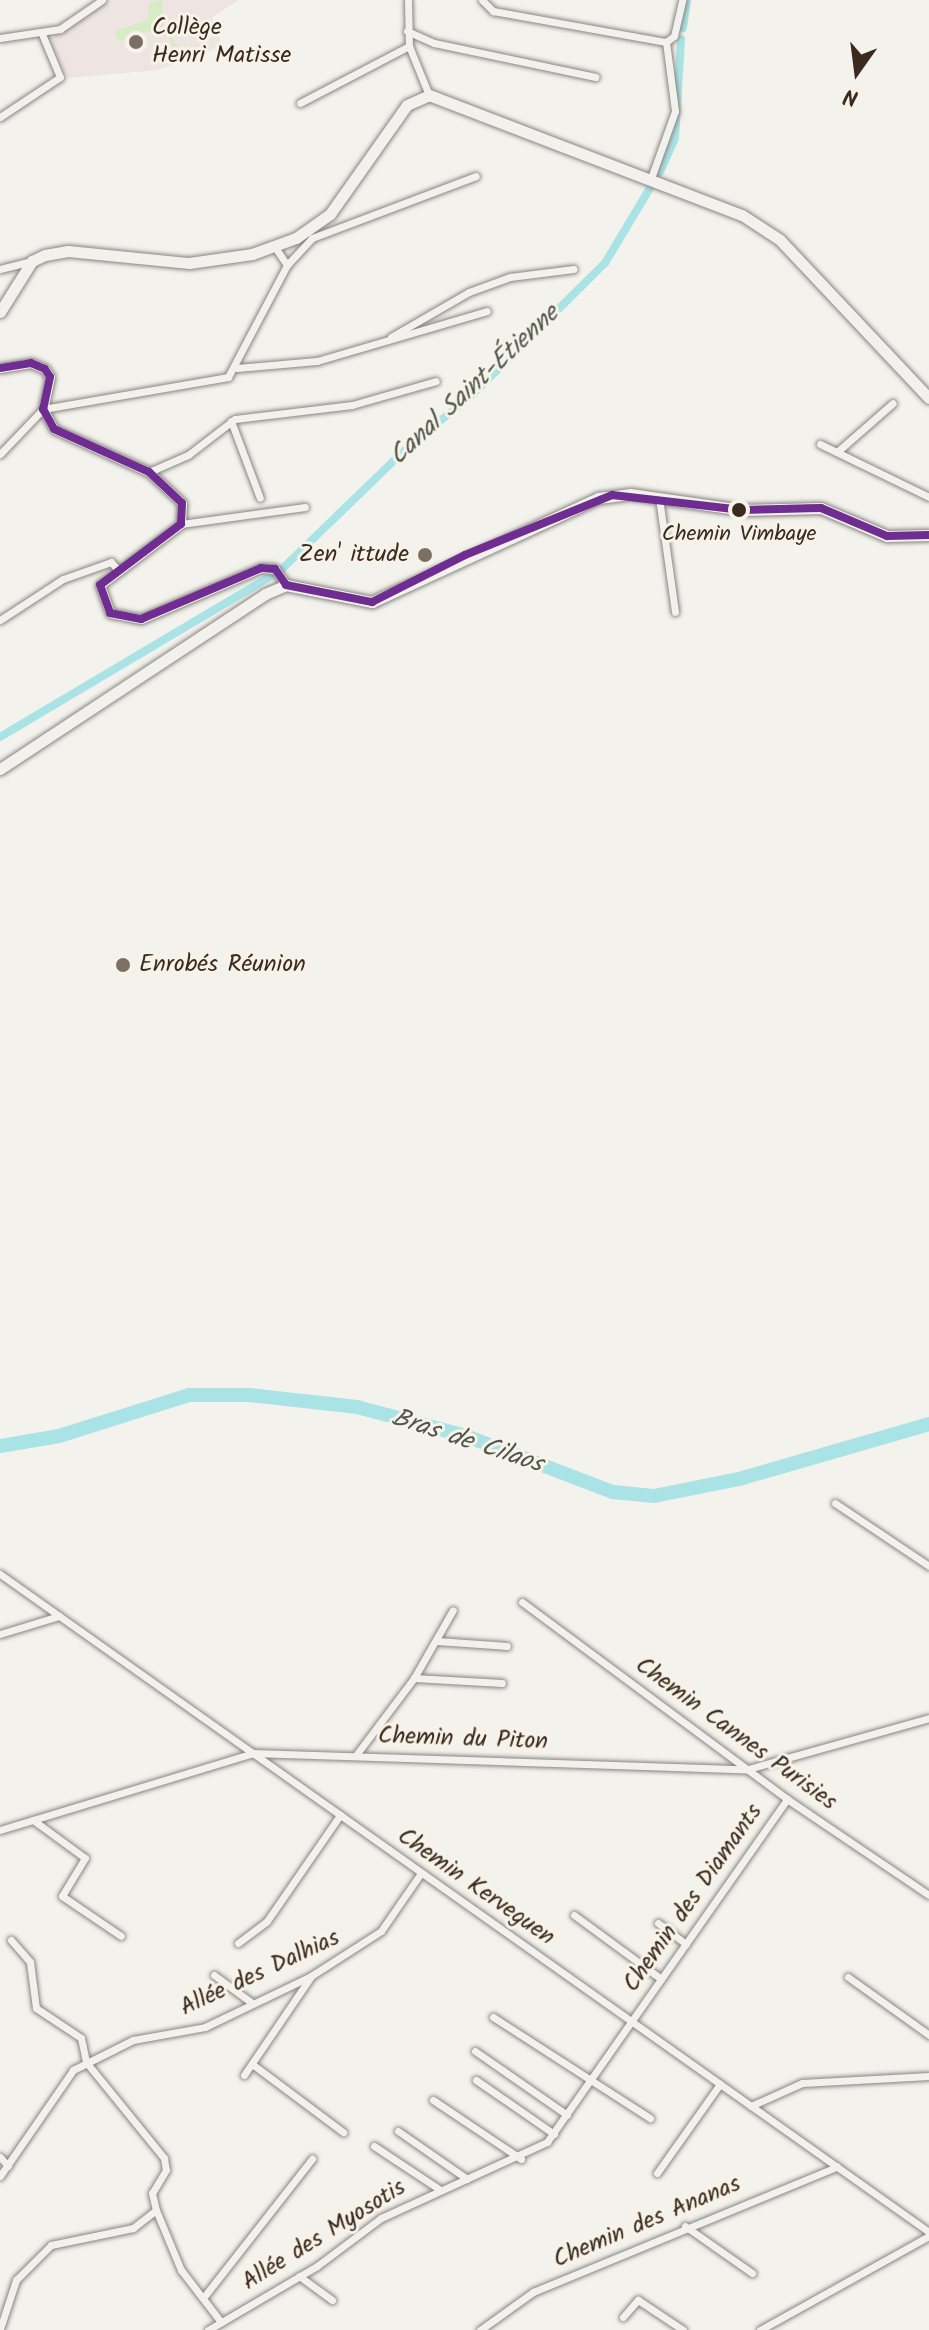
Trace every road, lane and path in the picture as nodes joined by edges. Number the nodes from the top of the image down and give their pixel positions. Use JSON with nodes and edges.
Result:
{"nodes":[{"id":1,"x":102,"y":0,"type":"edge"},
{"id":2,"x":408,"y":0,"type":"edge"},
{"id":3,"x":482,"y":0,"type":"edge"},
{"id":4,"x":682,"y":0,"type":"edge"},
{"id":5,"x":407,"y":31,"type":"junction"},
{"id":6,"x":42,"y":34,"type":"junction"},
{"id":7,"x":0,"y":38,"type":"edge"},
{"id":8,"x":666,"y":42,"type":"junction"},
{"id":9,"x":409,"y":46,"type":"junction"},
{"id":10,"x":595,"y":77,"type":"dead end"},
{"id":11,"x":429,"y":95,"type":"junction"},
{"id":12,"x":300,"y":103,"type":"dead end"},
{"id":13,"x":0,"y":117,"type":"edge"},
{"id":14,"x":476,"y":176,"type":"dead end"},
{"id":15,"x":650,"y":181,"type":"junction"},
{"id":16,"x":275,"y":247,"type":"junction"},
{"id":17,"x":32,"y":261,"type":"junction"},
{"id":18,"x":287,"y":265,"type":"junction"},
{"id":19,"x":0,"y":269,"type":"edge"},
{"id":20,"x":573,"y":269,"type":"dead end"},
{"id":21,"x":487,"y":311,"type":"dead end"},
{"id":22,"x":0,"y":312,"type":"edge"},
{"id":23,"x":383,"y":342,"type":"junction"},
{"id":24,"x":0,"y":368,"type":"edge"},
{"id":25,"x":237,"y":368,"type":"junction"},
{"id":26,"x":436,"y":381,"type":"dead end"},
{"id":27,"x":929,"y":398,"type":"edge"},
{"id":28,"x":893,"y":403,"type":"dead end"},
{"id":29,"x":43,"y":409,"type":"junction"},
{"id":30,"x":231,"y":421,"type":"junction"},
{"id":31,"x":820,"y":444,"type":"dead end"},
{"id":32,"x":837,"y":452,"type":"junction"},
{"id":33,"x":0,"y":454,"type":"edge"},
{"id":34,"x":149,"y":472,"type":"junction"},
{"id":35,"x":929,"y":497,"type":"edge"},
{"id":36,"x":260,"y":498,"type":"dead end"},
{"id":37,"x":659,"y":498,"type":"junction"},
{"id":38,"x":305,"y":507,"type":"dead end"},
{"id":39,"x":181,"y":524,"type":"junction"},
{"id":40,"x":929,"y":535,"type":"edge"},
{"id":41,"x":117,"y":569,"type":"junction"},
{"id":42,"x":286,"y":585,"type":"junction"},
{"id":43,"x":675,"y":612,"type":"dead end"},
{"id":44,"x":0,"y":620,"type":"edge"},
{"id":45,"x":0,"y":769,"type":"edge"},
{"id":46,"x":835,"y":1503,"type":"dead end"},
{"id":47,"x":929,"y":1566,"type":"edge"},
{"id":48,"x":0,"y":1574,"type":"edge"},
{"id":49,"x":522,"y":1602,"type":"dead end"},
{"id":50,"x":453,"y":1610,"type":"dead end"},
{"id":51,"x":59,"y":1616,"type":"junction"},
{"id":52,"x":0,"y":1634,"type":"edge"},
{"id":53,"x":437,"y":1641,"type":"junction"},
{"id":54,"x":507,"y":1646,"type":"dead end"},
{"id":55,"x":414,"y":1678,"type":"junction"},
{"id":56,"x":502,"y":1683,"type":"dead end"},
{"id":57,"x":929,"y":1718,"type":"edge"},
{"id":58,"x":253,"y":1753,"type":"junction"},
{"id":59,"x":356,"y":1755,"type":"junction"},
{"id":60,"x":748,"y":1769,"type":"junction"},
{"id":61,"x":787,"y":1799,"type":"junction"},
{"id":62,"x":340,"y":1815,"type":"junction"},
{"id":63,"x":33,"y":1820,"type":"junction"},
{"id":64,"x":0,"y":1830,"type":"edge"},
{"id":65,"x":421,"y":1873,"type":"junction"},
{"id":66,"x":929,"y":1895,"type":"edge"},
{"id":67,"x":574,"y":1915,"type":"dead end"},
{"id":68,"x":658,"y":1923,"type":"dead end"},
{"id":69,"x":121,"y":1936,"type":"dead end"},
{"id":70,"x":11,"y":1940,"type":"dead end"},
{"id":71,"x":238,"y":1943,"type":"dead end"},
{"id":72,"x":686,"y":1944,"type":"junction"},
{"id":73,"x":214,"y":1975,"type":"dead end"},
{"id":74,"x":311,"y":1976,"type":"junction"},
{"id":75,"x":848,"y":1977,"type":"dead end"},
{"id":76,"x":661,"y":1979,"type":"junction"},
{"id":77,"x":252,"y":2003,"type":"junction"},
{"id":78,"x":493,"y":2017,"type":"dead end"},
{"id":79,"x":631,"y":2021,"type":"junction"},
{"id":80,"x":929,"y":2035,"type":"edge"},
{"id":81,"x":475,"y":2051,"type":"dead end"},
{"id":82,"x":86,"y":2062,"type":"junction"},
{"id":83,"x":252,"y":2064,"type":"junction"},
{"id":84,"x":244,"y":2075,"type":"dead end"},
{"id":85,"x":929,"y":2076,"type":"edge"},
{"id":86,"x":476,"y":2080,"type":"dead end"},
{"id":87,"x":592,"y":2080,"type":"junction"},
{"id":88,"x":720,"y":2084,"type":"junction"},
{"id":89,"x":433,"y":2100,"type":"dead end"},
{"id":90,"x":751,"y":2106,"type":"junction"},
{"id":91,"x":567,"y":2115,"type":"junction"},
{"id":92,"x":650,"y":2118,"type":"dead end"},
{"id":93,"x":398,"y":2131,"type":"dead end"},
{"id":94,"x":343,"y":2132,"type":"dead end"},
{"id":95,"x":554,"y":2134,"type":"junction"},
{"id":96,"x":374,"y":2146,"type":"dead end"},
{"id":97,"x":0,"y":2157,"type":"edge"},
{"id":98,"x":312,"y":2159,"type":"dead end"},
{"id":99,"x":521,"y":2159,"type":"junction"},
{"id":100,"x":8,"y":2166,"type":"junction"},
{"id":101,"x":837,"y":2167,"type":"junction"},
{"id":102,"x":657,"y":2173,"type":"dead end"},
{"id":103,"x":0,"y":2176,"type":"edge"},
{"id":104,"x":467,"y":2179,"type":"junction"},
{"id":105,"x":439,"y":2189,"type":"junction"},
{"id":106,"x":156,"y":2210,"type":"junction"},
{"id":107,"x":685,"y":2226,"type":"junction"},
{"id":108,"x":929,"y":2234,"type":"edge"},
{"id":109,"x":752,"y":2273,"type":"dead end"},
{"id":110,"x":299,"y":2276,"type":"junction"},
{"id":111,"x":203,"y":2298,"type":"junction"},
{"id":112,"x":332,"y":2300,"type":"dead end"},
{"id":113,"x":623,"y":2317,"type":"dead end"},
{"id":114,"x":216,"y":2327,"type":"edge"},
{"id":115,"x":0,"y":2329,"type":"edge"},
{"id":116,"x":480,"y":2330,"type":"edge"},
{"id":117,"x":683,"y":2330,"type":"edge"},
{"id":118,"x":760,"y":2330,"type":"edge"}],
"edges":[{"from":1,"to":6,"type":"street"},
{"from":2,"to":5,"type":"street"},
{"from":3,"to":8,"type":"street"},
{"from":4,"to":8,"type":"street"},
{"from":5,"to":9,"type":"street"},
{"from":5,"to":10,"type":"street"},
{"from":6,"to":7,"type":"street"},
{"from":6,"to":13,"type":"street"},
{"from":8,"to":15,"type":"street"},
{"from":9,"to":11,"type":"street"},
{"from":9,"to":12,"type":"street"},
{"from":11,"to":15,"type":"main road"},
{"from":11,"to":16,"type":"main road"},
{"from":14,"to":18,"type":"street"},
{"from":15,"to":27,"type":"main road"},
{"from":16,"to":17,"type":"main road"},
{"from":16,"to":18,"type":"street"},
{"from":17,"to":19,"type":"street"},
{"from":17,"to":22,"type":"main road"},
{"from":18,"to":25,"type":"street"},
{"from":20,"to":23,"type":"street"},
{"from":21,"to":23,"type":"street"},
{"from":23,"to":25,"type":"street"},
{"from":24,"to":29,"type":"street"},
{"from":25,"to":29,"type":"street"},
{"from":26,"to":30,"type":"street"},
{"from":28,"to":32,"type":"street"},
{"from":29,"to":33,"type":"street"},
{"from":29,"to":34,"type":"street"},
{"from":30,"to":34,"type":"street"},
{"from":30,"to":36,"type":"street"},
{"from":31,"to":32,"type":"street"},
{"from":32,"to":35,"type":"street"},
{"from":34,"to":39,"type":"street"},
{"from":37,"to":40,"type":"main road"},
{"from":37,"to":42,"type":"main road"},
{"from":37,"to":43,"type":"street"},
{"from":38,"to":39,"type":"street"},
{"from":39,"to":41,"type":"street"},
{"from":41,"to":42,"type":"street"},
{"from":41,"to":44,"type":"street"},
{"from":42,"to":45,"type":"main road"},
{"from":46,"to":47,"type":"street"},
{"from":48,"to":51,"type":"street","name":"Chemin Kerveguen"},
{"from":49,"to":60,"type":"street","name":"Chemin Cannes Purisies"},
{"from":50,"to":53,"type":"street"},
{"from":51,"to":52,"type":"street"},
{"from":51,"to":58,"type":"street","name":"Chemin Kerveguen"},
{"from":53,"to":54,"type":"street"},
{"from":53,"to":55,"type":"street"},
{"from":55,"to":56,"type":"street"},
{"from":55,"to":59,"type":"street"},
{"from":57,"to":60,"type":"street","name":"Chemin du Piton"},
{"from":58,"to":59,"type":"street","name":"Chemin du Piton"},
{"from":58,"to":62,"type":"street","name":"Chemin Kerveguen"},
{"from":58,"to":63,"type":"street","name":"Chemin du Piton"},
{"from":59,"to":60,"type":"street","name":"Chemin du Piton"},
{"from":60,"to":61,"type":"street","name":"Chemin Cannes Purisies"},
{"from":61,"to":66,"type":"street","name":"Chemin Cannes Purisies"},
{"from":61,"to":72,"type":"street","name":"Chemin des Diamants"},
{"from":62,"to":65,"type":"street","name":"Chemin Kerveguen"},
{"from":62,"to":71,"type":"street"},
{"from":63,"to":64,"type":"street","name":"Chemin du Piton"},
{"from":63,"to":69,"type":"street"},
{"from":65,"to":74,"type":"street","name":"Allée des Dalhias"},
{"from":65,"to":79,"type":"street","name":"Chemin Kerveguen"},
{"from":67,"to":76,"type":"street"},
{"from":68,"to":72,"type":"street"},
{"from":70,"to":82,"type":"street"},
{"from":72,"to":76,"type":"street","name":"Chemin des Diamants"},
{"from":73,"to":77,"type":"street"},
{"from":74,"to":77,"type":"street","name":"Allée des Dalhias"},
{"from":74,"to":83,"type":"street"},
{"from":75,"to":80,"type":"street"},
{"from":76,"to":79,"type":"street","name":"Chemin des Diamants"},
{"from":77,"to":82,"type":"street","name":"Allée des Dalhias"},
{"from":78,"to":87,"type":"street"},
{"from":79,"to":87,"type":"street","name":"Allée des Myosotis"},
{"from":79,"to":88,"type":"street","name":"Chemin Kerveguen"},
{"from":81,"to":91,"type":"street"},
{"from":82,"to":100,"type":"street","name":"Allée des Dalhias"},
{"from":82,"to":106,"type":"street"},
{"from":83,"to":84,"type":"street"},
{"from":83,"to":94,"type":"street"},
{"from":85,"to":90,"type":"street"},
{"from":86,"to":95,"type":"street"},
{"from":87,"to":91,"type":"street","name":"Allée des Myosotis"},
{"from":87,"to":92,"type":"street"},
{"from":88,"to":90,"type":"street","name":"Chemin Kerveguen"},
{"from":88,"to":102,"type":"street"},
{"from":89,"to":99,"type":"street"},
{"from":90,"to":101,"type":"street","name":"Chemin Kerveguen"},
{"from":91,"to":95,"type":"street","name":"Allée des Myosotis"},
{"from":93,"to":104,"type":"street"},
{"from":95,"to":99,"type":"street","name":"Allée des Myosotis"},
{"from":96,"to":105,"type":"street"},
{"from":97,"to":100,"type":"street"},
{"from":98,"to":111,"type":"street"},
{"from":99,"to":104,"type":"street","name":"Allée des Myosotis"},
{"from":100,"to":103,"type":"street","name":"Allée des Dalhias"},
{"from":101,"to":107,"type":"street","name":"Chemin des Ananas"},
{"from":101,"to":108,"type":"street","name":"Chemin Kerveguen"},
{"from":104,"to":105,"type":"street","name":"Allée des Myosotis"},
{"from":105,"to":110,"type":"street","name":"Allée des Myosotis"},
{"from":106,"to":111,"type":"street"},
{"from":106,"to":115,"type":"street"},
{"from":107,"to":109,"type":"street"},
{"from":107,"to":116,"type":"street","name":"Chemin des Ananas"},
{"from":108,"to":118,"type":"street"},
{"from":110,"to":112,"type":"street"},
{"from":110,"to":114,"type":"street","name":"Allée des Myosotis"},
{"from":111,"to":114,"type":"street"},
{"from":113,"to":117,"type":"street"}]}
